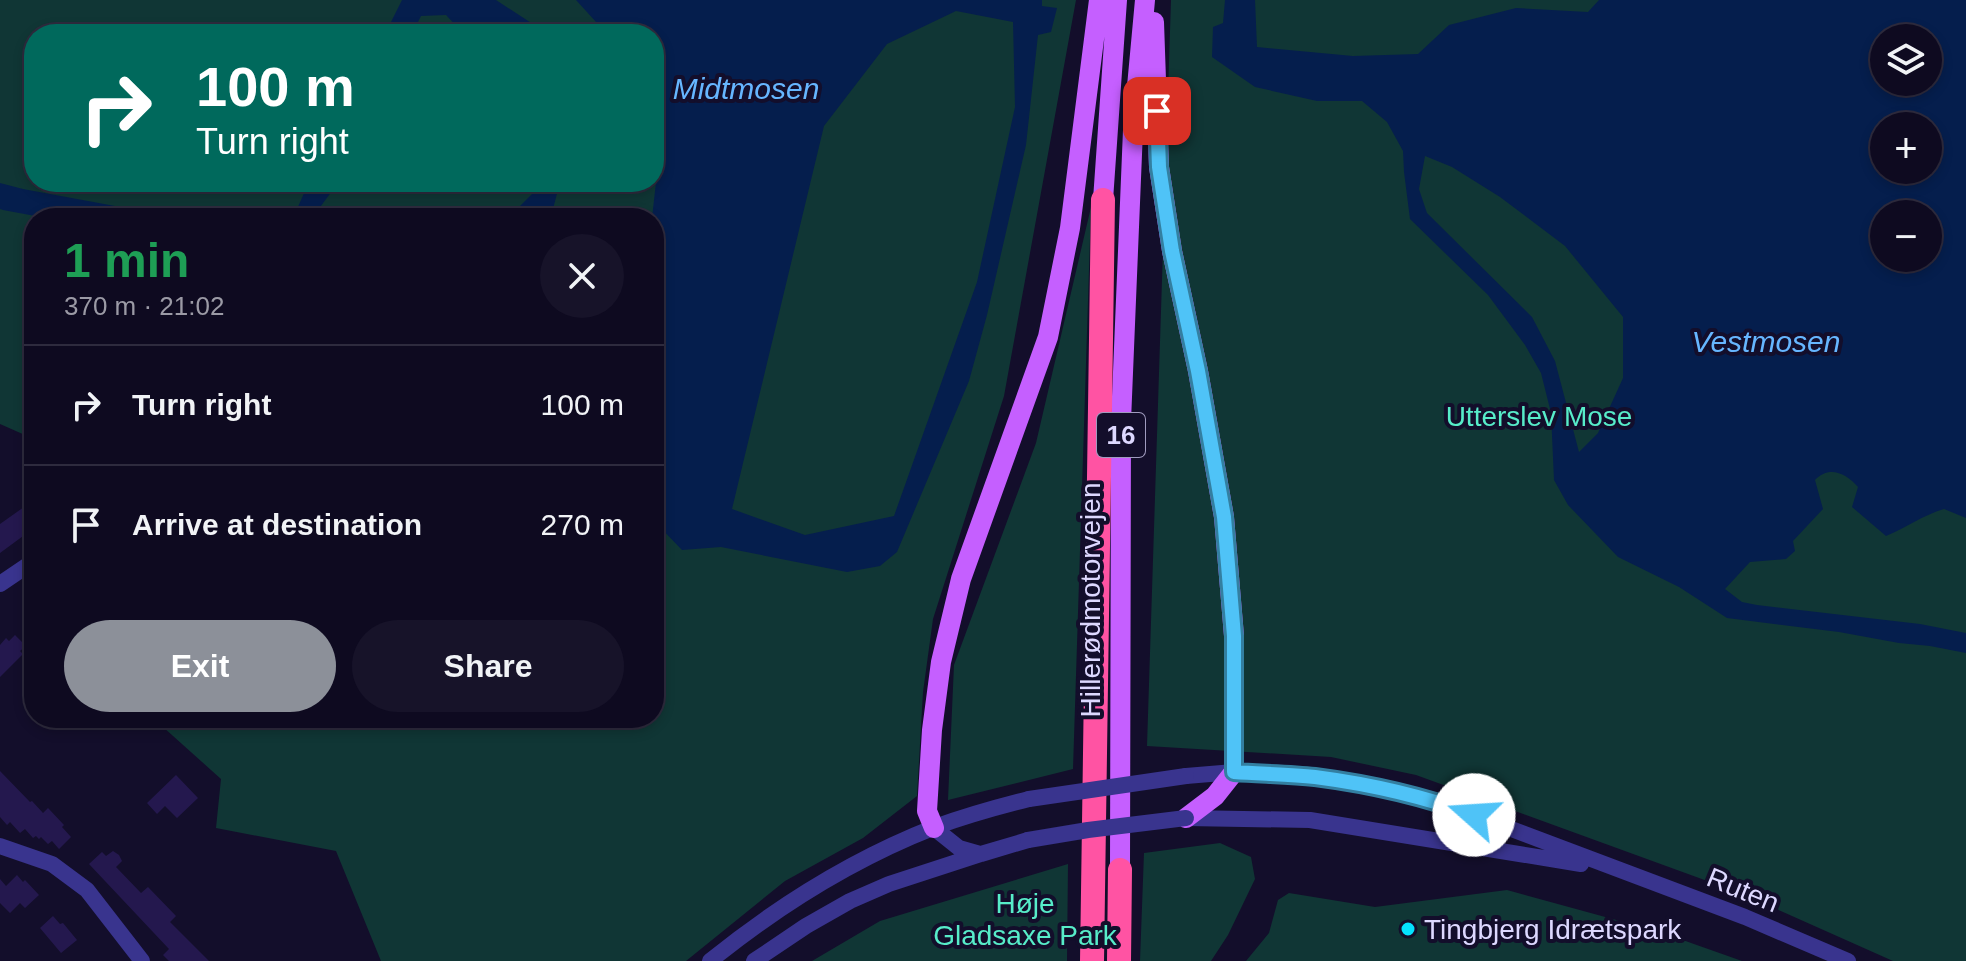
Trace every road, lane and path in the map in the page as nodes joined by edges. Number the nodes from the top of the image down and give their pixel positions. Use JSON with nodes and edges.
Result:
{"nodes":[{"id":1,"x":1099,"y":0,"type":"edge"},
{"id":2,"x":1117,"y":0,"type":"edge"},
{"id":3,"x":1145,"y":0,"type":"edge"},
{"id":4,"x":1153,"y":0,"type":"edge"},
{"id":5,"x":1103,"y":200,"type":"joint"},
{"id":6,"x":24,"y":568,"type":"edge"},
{"id":7,"x":0,"y":584,"type":"edge"},
{"id":8,"x":1234,"y":772,"type":"junction"},
{"id":9,"x":1186,"y":818,"type":"junction"},
{"id":10,"x":934,"y":828,"type":"junction"},
{"id":11,"x":0,"y":846,"type":"edge"},
{"id":12,"x":981,"y":854,"type":"junction"},
{"id":13,"x":1120,"y":870,"type":"joint"},
{"id":14,"x":1618,"y":870,"type":"junction"},
{"id":15,"x":142,"y":961,"type":"edge"},
{"id":16,"x":710,"y":961,"type":"edge"},
{"id":17,"x":754,"y":961,"type":"edge"},
{"id":18,"x":1092,"y":961,"type":"edge"},
{"id":19,"x":1119,"y":961,"type":"edge"},
{"id":20,"x":1848,"y":961,"type":"edge"}],
"edges":[{"from":1,"to":10,"type":"main road"},
{"from":2,"to":5,"type":"main road","name":"Hillerødmotorvejen","number":"16"},
{"from":3,"to":13,"type":"main road","name":"Hillerødmotorvejen","number":"16"},
{"from":4,"to":8,"type":"main road"},
{"from":5,"to":18,"type":"highway","name":"Hillerødmotorvejen","number":"16"},
{"from":6,"to":7,"type":"street"},
{"from":8,"to":9,"type":"main road"},
{"from":8,"to":10,"type":"street","name":"Ruten","bridge":true},
{"from":8,"to":14,"type":"street","name":"Ruten"},
{"from":9,"to":12,"type":"street","name":"Ruten","bridge":true},
{"from":9,"to":14,"type":"street","name":"Ruten"},
{"from":10,"to":12,"type":"street"},
{"from":10,"to":16,"type":"street","name":"Ruten"},
{"from":11,"to":15,"type":"street"},
{"from":12,"to":17,"type":"street","name":"Ruten"},
{"from":13,"to":19,"type":"highway","name":"Hillerødmotorvejen","number":"16"},
{"from":14,"to":20,"type":"street","name":"Ruten"}]}
